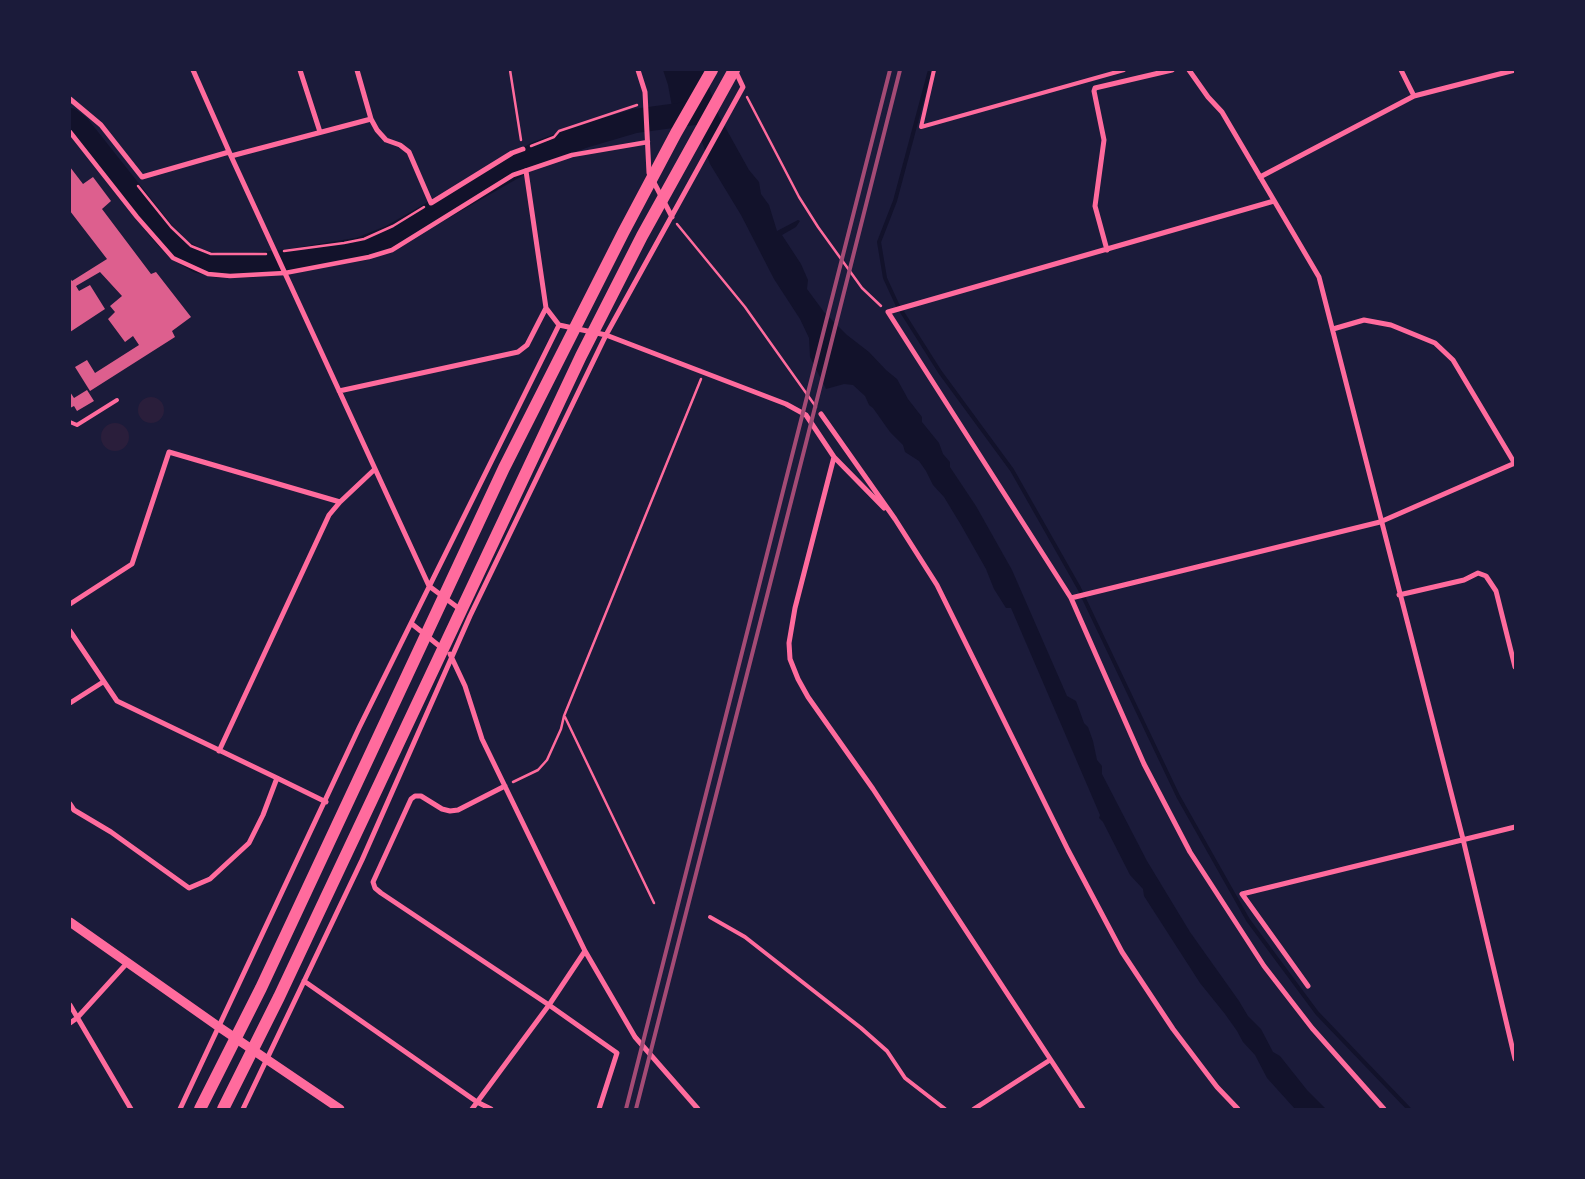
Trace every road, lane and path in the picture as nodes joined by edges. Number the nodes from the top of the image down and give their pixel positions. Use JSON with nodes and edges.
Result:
{"nodes":[{"id":1,"x":193,"y":70,"type":"edge"},
{"id":2,"x":300,"y":70,"type":"edge"},
{"id":3,"x":357,"y":70,"type":"edge"},
{"id":4,"x":510,"y":70,"type":"edge"},
{"id":5,"x":638,"y":70,"type":"edge"},
{"id":6,"x":712,"y":70,"type":"edge"},
{"id":7,"x":734,"y":70,"type":"edge"},
{"id":8,"x":934,"y":70,"type":"edge"},
{"id":9,"x":1124,"y":70,"type":"edge"},
{"id":10,"x":1150,"y":70,"type":"edge"},
{"id":11,"x":1172,"y":70,"type":"edge"},
{"id":12,"x":1189,"y":70,"type":"edge"},
{"id":13,"x":1401,"y":70,"type":"edge"},
{"id":14,"x":1515,"y":70,"type":"edge"},
{"id":15,"x":1155,"y":74,"type":"junction"},
{"id":16,"x":743,"y":86,"type":"junction"},
{"id":17,"x":1414,"y":96,"type":"junction"},
{"id":18,"x":70,"y":99,"type":"edge"},
{"id":19,"x":646,"y":102,"type":"junction"},
{"id":20,"x":371,"y":119,"type":"junction"},
{"id":21,"x":70,"y":132,"type":"edge"},
{"id":22,"x":320,"y":132,"type":"junction"},
{"id":23,"x":648,"y":142,"type":"junction"},
{"id":24,"x":523,"y":149,"type":"junction"},
{"id":25,"x":230,"y":154,"type":"junction"},
{"id":26,"x":526,"y":171,"type":"junction"},
{"id":27,"x":1260,"y":177,"type":"junction"},
{"id":28,"x":134,"y":180,"type":"dead end"},
{"id":29,"x":1274,"y":200,"type":"junction"},
{"id":30,"x":431,"y":203,"type":"junction"},
{"id":31,"x":672,"y":217,"type":"junction"},
{"id":32,"x":1107,"y":250,"type":"junction"},
{"id":33,"x":276,"y":254,"type":"junction"},
{"id":34,"x":284,"y":272,"type":"junction"},
{"id":35,"x":546,"y":308,"type":"junction"},
{"id":36,"x":888,"y":312,"type":"junction"},
{"id":37,"x":559,"y":325,"type":"junction"},
{"id":38,"x":1333,"y":329,"type":"junction"},
{"id":39,"x":606,"y":335,"type":"junction"},
{"id":40,"x":704,"y":373,"type":"junction"},
{"id":41,"x":339,"y":391,"type":"junction"},
{"id":42,"x":117,"y":400,"type":"dead end"},
{"id":43,"x":821,"y":414,"type":"joint"},
{"id":44,"x":70,"y":422,"type":"edge"},
{"id":45,"x":834,"y":457,"type":"junction"},
{"id":46,"x":1515,"y":463,"type":"edge"},
{"id":47,"x":376,"y":469,"type":"junction"},
{"id":48,"x":340,"y":502,"type":"junction"},
{"id":49,"x":895,"y":519,"type":"junction"},
{"id":50,"x":1380,"y":522,"type":"junction"},
{"id":51,"x":429,"y":586,"type":"junction"},
{"id":52,"x":1399,"y":595,"type":"junction"},
{"id":53,"x":1071,"y":598,"type":"junction"},
{"id":54,"x":70,"y":604,"type":"edge"},
{"id":55,"x":470,"y":616,"type":"junction"},
{"id":56,"x":412,"y":624,"type":"junction"},
{"id":57,"x":70,"y":631,"type":"edge"},
{"id":58,"x":452,"y":656,"type":"junction"},
{"id":59,"x":1515,"y":668,"type":"edge"},
{"id":60,"x":102,"y":682,"type":"junction"},
{"id":61,"x":70,"y":703,"type":"edge"},
{"id":62,"x":564,"y":716,"type":"junction"},
{"id":63,"x":219,"y":750,"type":"junction"},
{"id":64,"x":277,"y":778,"type":"junction"},
{"id":65,"x":505,"y":786,"type":"junction"},
{"id":66,"x":326,"y":802,"type":"junction"},
{"id":67,"x":70,"y":804,"type":"edge"},
{"id":68,"x":72,"y":811,"type":"edge"},
{"id":69,"x":1515,"y":827,"type":"edge"},
{"id":70,"x":1463,"y":839,"type":"junction"},
{"id":71,"x":654,"y":903,"type":"dead end"},
{"id":72,"x":710,"y":917,"type":"dead end"},
{"id":73,"x":70,"y":922,"type":"edge"},
{"id":74,"x":584,"y":951,"type":"junction"},
{"id":75,"x":128,"y":962,"type":"junction"},
{"id":76,"x":304,"y":981,"type":"junction"},
{"id":77,"x":1308,"y":986,"type":"dead end"},
{"id":78,"x":70,"y":1005,"type":"edge"},
{"id":79,"x":549,"y":1005,"type":"junction"},
{"id":80,"x":77,"y":1018,"type":"junction"},
{"id":81,"x":70,"y":1023,"type":"edge"},
{"id":82,"x":219,"y":1027,"type":"junction"},
{"id":83,"x":1515,"y":1059,"type":"edge"},
{"id":84,"x":267,"y":1060,"type":"junction"},
{"id":85,"x":1050,"y":1060,"type":"junction"},
{"id":86,"x":477,"y":1102,"type":"junction"},
{"id":87,"x":131,"y":1109,"type":"edge"},
{"id":88,"x":180,"y":1109,"type":"edge"},
{"id":89,"x":200,"y":1109,"type":"edge"},
{"id":90,"x":223,"y":1109,"type":"edge"},
{"id":91,"x":243,"y":1109,"type":"edge"},
{"id":92,"x":340,"y":1109,"type":"edge"},
{"id":93,"x":472,"y":1109,"type":"edge"},
{"id":94,"x":491,"y":1109,"type":"edge"},
{"id":95,"x":599,"y":1109,"type":"edge"},
{"id":96,"x":698,"y":1109,"type":"edge"},
{"id":97,"x":945,"y":1109,"type":"edge"},
{"id":98,"x":974,"y":1109,"type":"edge"},
{"id":99,"x":1083,"y":1109,"type":"edge"},
{"id":100,"x":1238,"y":1109,"type":"edge"},
{"id":101,"x":1384,"y":1109,"type":"edge"}],
"edges":[{"from":1,"to":25,"type":"street"},
{"from":2,"to":22,"type":"street"},
{"from":3,"to":20,"type":"street"},
{"from":4,"to":24,"type":"path"},
{"from":5,"to":19,"type":"street"},
{"from":6,"to":89,"type":"highway"},
{"from":7,"to":16,"type":"street"},
{"from":7,"to":90,"type":"highway"},
{"from":8,"to":9,"type":"lane"},
{"from":10,"to":15,"type":"lane"},
{"from":11,"to":15,"type":"street"},
{"from":12,"to":27,"type":"street"},
{"from":13,"to":17,"type":"street"},
{"from":14,"to":17,"type":"street"},
{"from":15,"to":32,"type":"street"},
{"from":16,"to":31,"type":"street"},
{"from":16,"to":36,"type":"path"},
{"from":17,"to":27,"type":"street"},
{"from":18,"to":25,"type":"street"},
{"from":19,"to":23,"type":"street"},
{"from":19,"to":24,"type":"path"},
{"from":20,"to":22,"type":"street"},
{"from":20,"to":30,"type":"street"},
{"from":21,"to":34,"type":"street"},
{"from":22,"to":25,"type":"street"},
{"from":23,"to":26,"type":"street"},
{"from":23,"to":31,"type":"street"},
{"from":24,"to":30,"type":"street"},
{"from":25,"to":33,"type":"street"},
{"from":26,"to":34,"type":"street"},
{"from":26,"to":35,"type":"street"},
{"from":27,"to":29,"type":"street"},
{"from":28,"to":33,"type":"path"},
{"from":29,"to":32,"type":"street"},
{"from":29,"to":38,"type":"street"},
{"from":30,"to":33,"type":"path"},
{"from":31,"to":39,"type":"street"},
{"from":31,"to":43,"type":"path"},
{"from":32,"to":36,"type":"street"},
{"from":33,"to":34,"type":"street"},
{"from":34,"to":41,"type":"street"},
{"from":35,"to":37,"type":"street"},
{"from":35,"to":41,"type":"street"},
{"from":36,"to":53,"type":"street"},
{"from":37,"to":39,"type":"street"},
{"from":37,"to":51,"type":"street"},
{"from":38,"to":46,"type":"street"},
{"from":38,"to":50,"type":"street"},
{"from":39,"to":40,"type":"street"},
{"from":39,"to":55,"type":"street"},
{"from":40,"to":45,"type":"street"},
{"from":40,"to":62,"type":"path"},
{"from":41,"to":47,"type":"street"},
{"from":42,"to":44,"type":"lane"},
{"from":43,"to":49,"type":"street"},
{"from":45,"to":49,"type":"street"},
{"from":45,"to":85,"type":"street"},
{"from":46,"to":50,"type":"street"},
{"from":47,"to":48,"type":"street"},
{"from":47,"to":51,"type":"street"},
{"from":48,"to":54,"type":"street"},
{"from":48,"to":63,"type":"street"},
{"from":49,"to":100,"type":"street"},
{"from":50,"to":52,"type":"street"},
{"from":50,"to":53,"type":"street"},
{"from":51,"to":55,"type":"street"},
{"from":51,"to":56,"type":"street"},
{"from":52,"to":59,"type":"street"},
{"from":52,"to":70,"type":"street"},
{"from":53,"to":101,"type":"street"},
{"from":55,"to":58,"type":"street"},
{"from":56,"to":58,"type":"street"},
{"from":56,"to":66,"type":"street"},
{"from":57,"to":60,"type":"street"},
{"from":58,"to":65,"type":"street"},
{"from":58,"to":76,"type":"street"},
{"from":60,"to":61,"type":"street"},
{"from":60,"to":63,"type":"street"},
{"from":62,"to":65,"type":"path"},
{"from":62,"to":71,"type":"path"},
{"from":63,"to":64,"type":"street"},
{"from":64,"to":66,"type":"street"},
{"from":64,"to":68,"type":"street"},
{"from":65,"to":74,"type":"street"},
{"from":65,"to":79,"type":"street"},
{"from":66,"to":82,"type":"street"},
{"from":67,"to":68,"type":"street"},
{"from":69,"to":70,"type":"street"},
{"from":70,"to":77,"type":"street"},
{"from":70,"to":83,"type":"street"},
{"from":72,"to":97,"type":"lane"},
{"from":73,"to":75,"type":"street"},
{"from":74,"to":79,"type":"street"},
{"from":74,"to":96,"type":"street"},
{"from":75,"to":80,"type":"street"},
{"from":75,"to":82,"type":"street"},
{"from":76,"to":84,"type":"street"},
{"from":76,"to":86,"type":"street"},
{"from":78,"to":80,"type":"street"},
{"from":79,"to":86,"type":"street"},
{"from":79,"to":95,"type":"street"},
{"from":80,"to":81,"type":"street"},
{"from":80,"to":87,"type":"street"},
{"from":82,"to":84,"type":"street"},
{"from":82,"to":88,"type":"street"},
{"from":84,"to":91,"type":"street"},
{"from":84,"to":92,"type":"street"},
{"from":85,"to":98,"type":"street"},
{"from":85,"to":99,"type":"street"},
{"from":86,"to":93,"type":"street"},
{"from":86,"to":94,"type":"street"}]}
